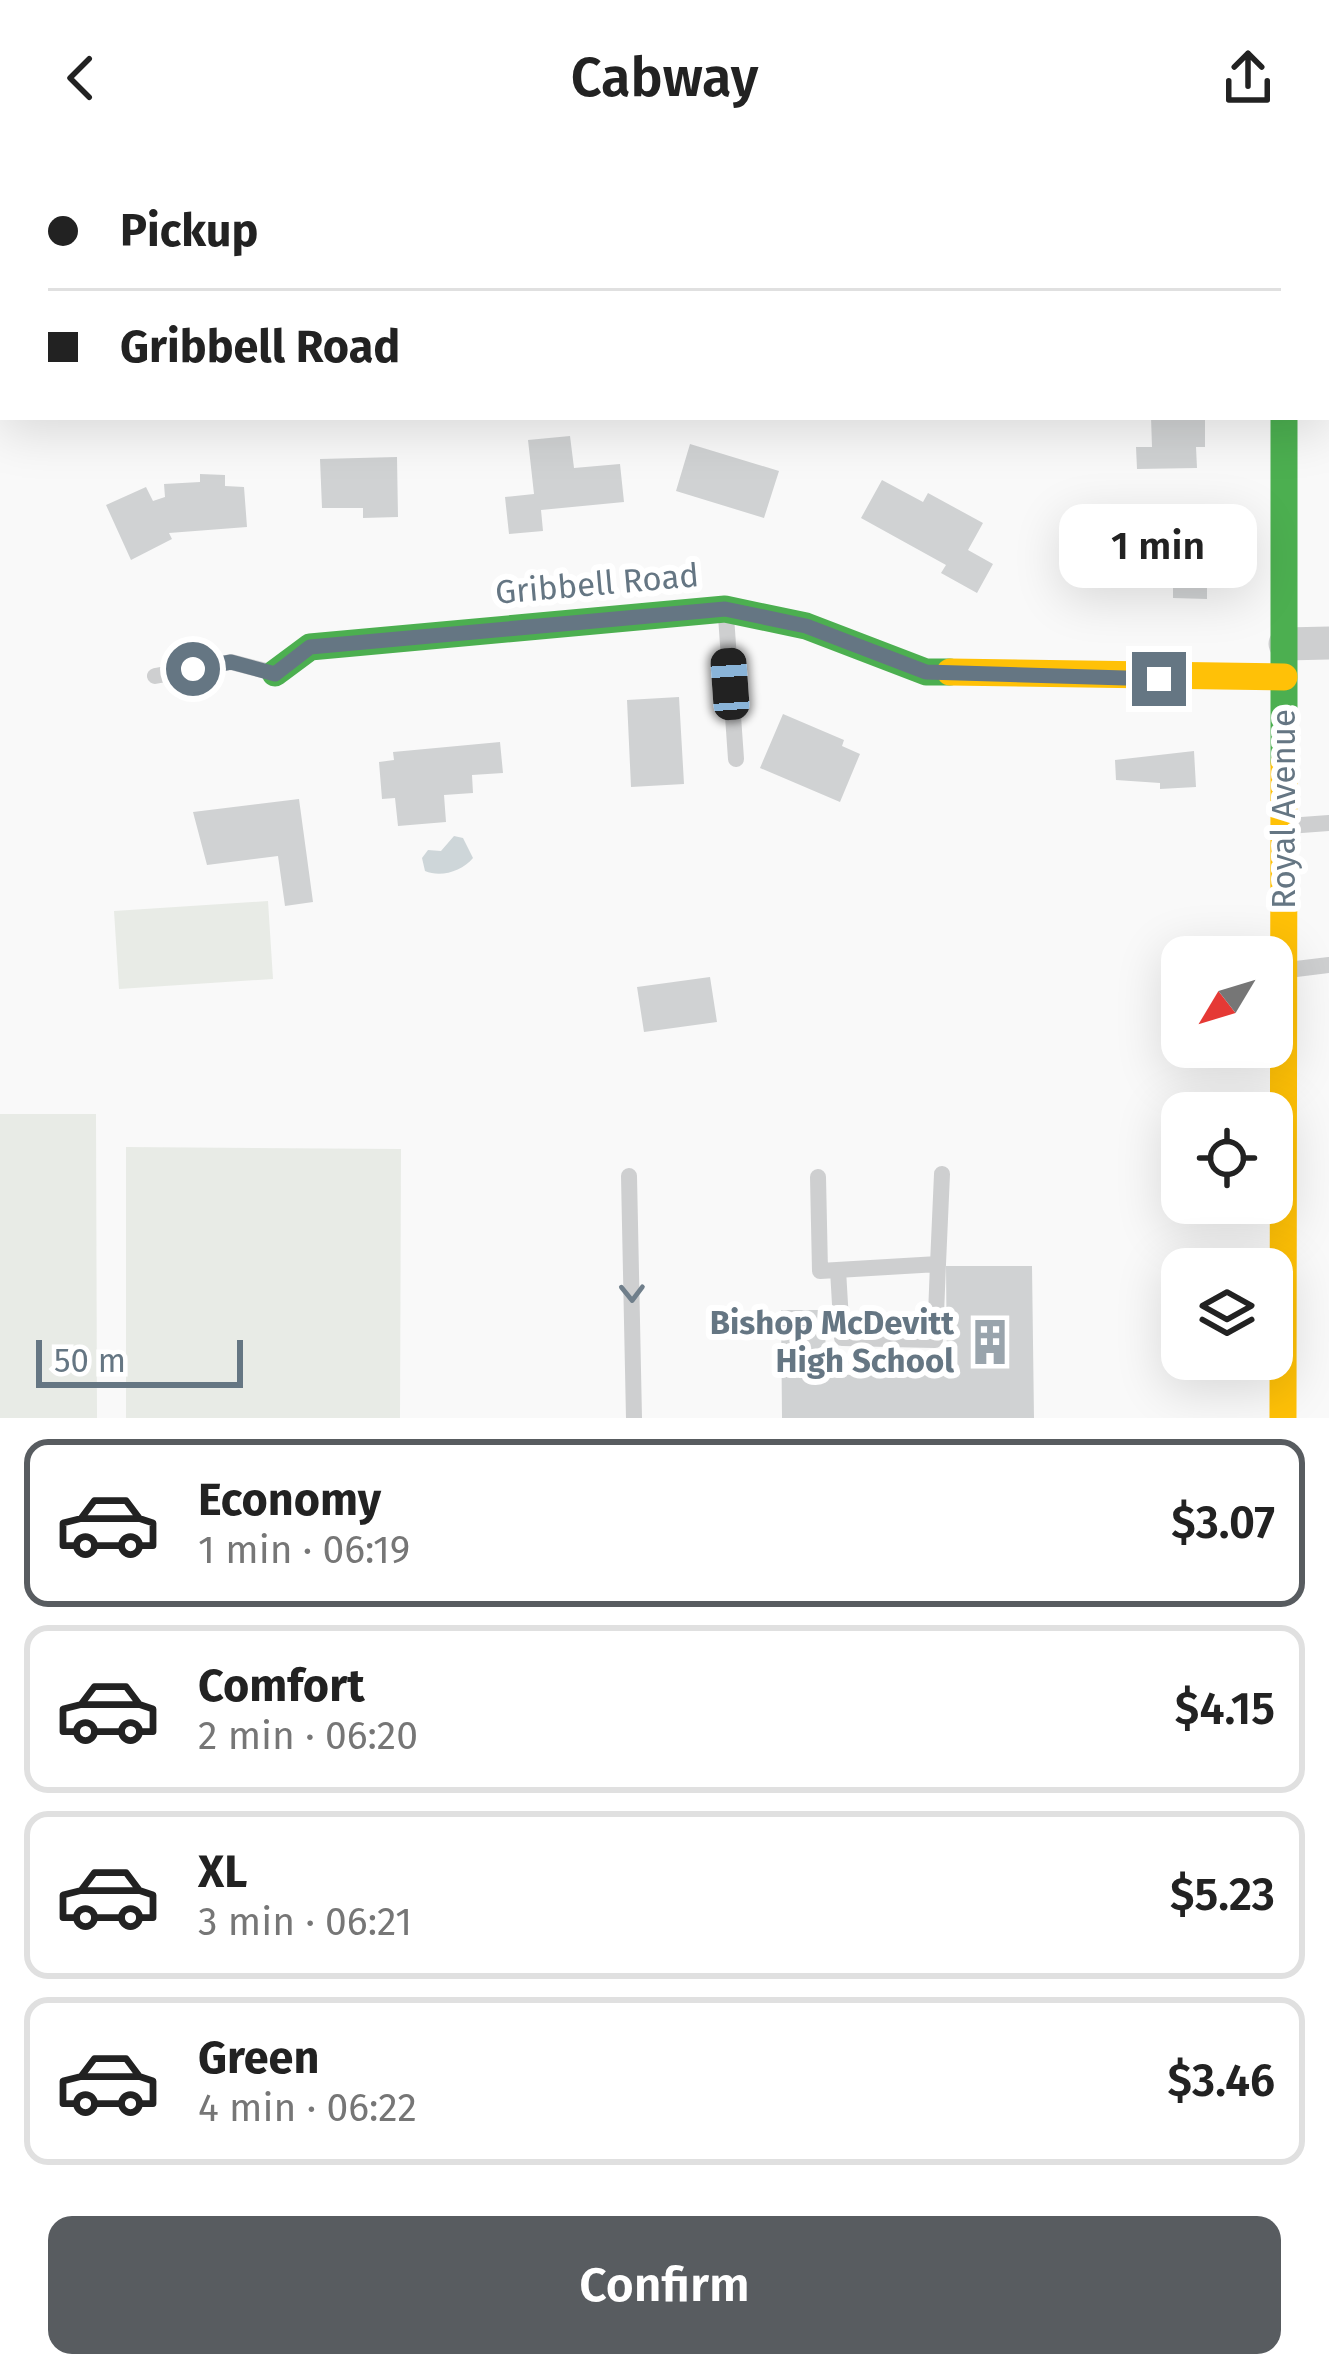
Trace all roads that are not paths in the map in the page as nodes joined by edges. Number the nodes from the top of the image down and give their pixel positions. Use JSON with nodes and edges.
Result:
{"nodes":[{"id":1,"x":1284,"y":420,"type":"edge"},
{"id":2,"x":725,"y":609,"type":"junction"},
{"id":3,"x":1329,"y":643,"type":"edge"},
{"id":4,"x":1284,"y":661,"type":"junction"},
{"id":5,"x":275,"y":674,"type":"joint"},
{"id":6,"x":155,"y":676,"type":"dead end"},
{"id":7,"x":736,"y":759,"type":"dead end"},
{"id":8,"x":1329,"y":823,"type":"edge"},
{"id":9,"x":1284,"y":826,"type":"junction"},
{"id":10,"x":1284,"y":936,"type":"edge"},
{"id":11,"x":1329,"y":965,"type":"edge"},
{"id":12,"x":1293,"y":969,"type":"edge"},
{"id":13,"x":1284,"y":1068,"type":"edge"},
{"id":14,"x":942,"y":1174,"type":"dead end"},
{"id":15,"x":629,"y":1176,"type":"dead end"},
{"id":16,"x":818,"y":1177,"type":"dead end"},
{"id":17,"x":938,"y":1264,"type":"junction"},
{"id":18,"x":838,"y":1270,"type":"junction"},
{"id":19,"x":634,"y":1418,"type":"edge"},
{"id":20,"x":1283,"y":1418,"type":"edge"}],
"edges":[{"from":1,"to":4,"type":"street","name":"Royal Avenue"},
{"from":2,"to":4,"type":"street","name":"Gribbell Road"},
{"from":2,"to":5,"type":"street","name":"Gribbell Road"},
{"from":2,"to":7,"type":"lane"},
{"from":3,"to":4,"type":"street"},
{"from":4,"to":9,"type":"street","name":"Royal Avenue"},
{"from":5,"to":6,"type":"lane"},
{"from":8,"to":9,"type":"lane"},
{"from":9,"to":10,"type":"street","name":"Royal Avenue"},
{"from":11,"to":12,"type":"lane"},
{"from":13,"to":20,"type":"street","name":"Royal Avenue"},
{"from":14,"to":17,"type":"lane"},
{"from":15,"to":19,"type":"lane","one_way":true},
{"from":16,"to":18,"type":"lane"},
{"from":17,"to":18,"type":"lane"},
{"from":17,"to":18,"type":"lane"}]}
